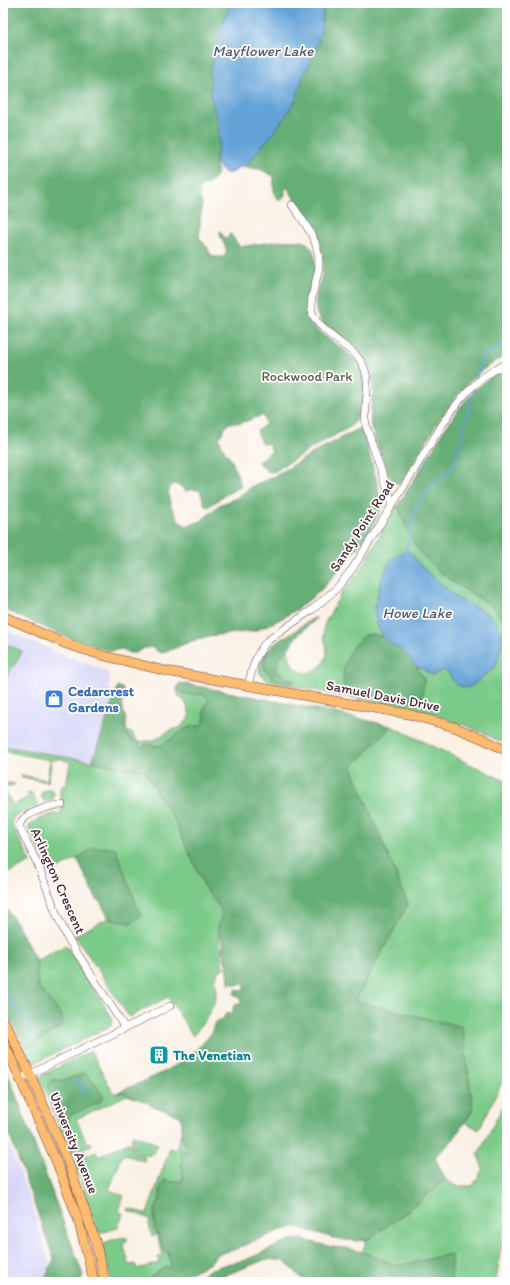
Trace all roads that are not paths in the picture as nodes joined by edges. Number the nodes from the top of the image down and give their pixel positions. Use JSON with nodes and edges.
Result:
{"nodes":[{"id":1,"x":292,"y":205,"type":"dead end"},
{"id":2,"x":507,"y":363,"type":"edge"},
{"id":3,"x":393,"y":505,"type":"junction"},
{"id":4,"x":3,"y":616,"type":"edge"},
{"id":5,"x":248,"y":686,"type":"junction"},
{"id":6,"x":507,"y":752,"type":"edge"},
{"id":7,"x":62,"y":804,"type":"dead end"},
{"id":8,"x":170,"y":1006,"type":"dead end"},
{"id":9,"x":3,"y":1020,"type":"edge"},
{"id":10,"x":125,"y":1028,"type":"junction"},
{"id":11,"x":3,"y":1040,"type":"edge"},
{"id":12,"x":30,"y":1074,"type":"junction"},
{"id":13,"x":20,"y":1079,"type":"junction"},
{"id":14,"x":94,"y":1282,"type":"edge"},
{"id":15,"x":105,"y":1282,"type":"edge"}],
"edges":[{"from":1,"to":3,"type":"street"},
{"from":2,"to":3,"type":"street","name":"Sandy Point Road"},
{"from":3,"to":5,"type":"street","name":"Sandy Point Road"},
{"from":4,"to":5,"type":"main road"},
{"from":5,"to":6,"type":"main road","name":"Samuel Davis Drive"},
{"from":7,"to":10,"type":"street","name":"Arlington Crescent"},
{"from":8,"to":10,"type":"street"},
{"from":9,"to":12,"type":"main road","name":"University Avenue"},
{"from":10,"to":12,"type":"street"},
{"from":11,"to":13,"type":"main road","name":"University Avenue"},
{"from":12,"to":13,"type":"street"},
{"from":12,"to":15,"type":"main road","name":"University Avenue"},
{"from":13,"to":14,"type":"main road","name":"University Avenue"}]}
